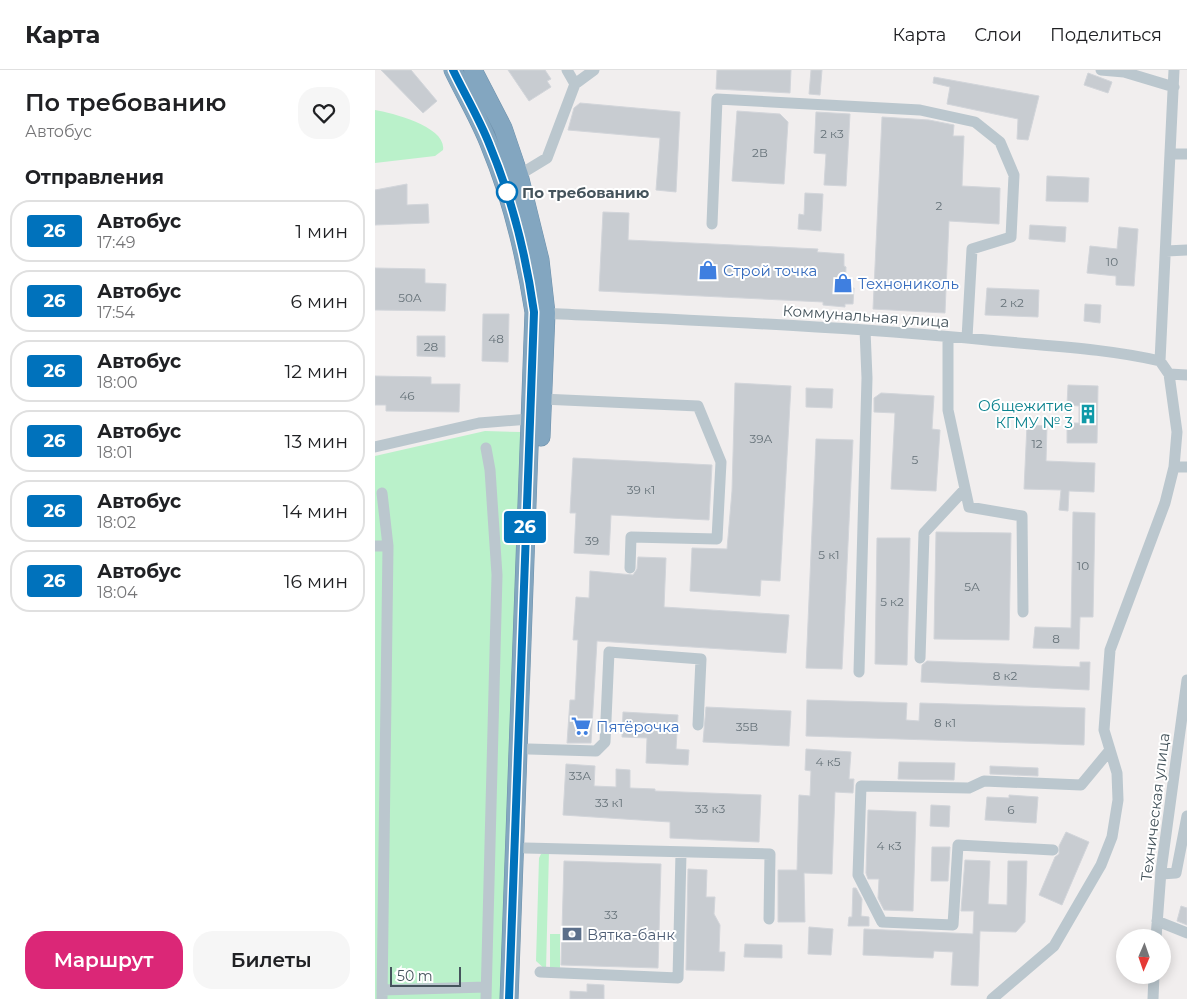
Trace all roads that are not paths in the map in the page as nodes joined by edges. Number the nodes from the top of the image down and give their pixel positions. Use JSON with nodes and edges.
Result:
{"nodes":[{"id":1,"x":453,"y":70,"type":"edge"},
{"id":2,"x":473,"y":70,"type":"edge"},
{"id":3,"x":567,"y":70,"type":"edge"},
{"id":4,"x":595,"y":70,"type":"edge"},
{"id":5,"x":1101,"y":70,"type":"edge"},
{"id":6,"x":1174,"y":70,"type":"edge"},
{"id":7,"x":575,"y":84,"type":"junction"},
{"id":8,"x":1173,"y":87,"type":"junction"},
{"id":9,"x":1171,"y":154,"type":"junction"},
{"id":10,"x":1187,"y":154,"type":"edge"},
{"id":11,"x":519,"y":175,"type":"junction"},
{"id":12,"x":712,"y":224,"type":"dead end"},
{"id":13,"x":1187,"y":250,"type":"edge"},
{"id":14,"x":1166,"y":251,"type":"junction"},
{"id":15,"x":540,"y":313,"type":"junction"},
{"id":16,"x":865,"y":330,"type":"junction"},
{"id":17,"x":948,"y":337,"type":"junction"},
{"id":18,"x":967,"y":338,"type":"junction"},
{"id":19,"x":1160,"y":361,"type":"junction"},
{"id":20,"x":1169,"y":374,"type":"junction"},
{"id":21,"x":1187,"y":375,"type":"edge"},
{"id":22,"x":543,"y":399,"type":"junction"},
{"id":23,"x":529,"y":419,"type":"junction"},
{"id":24,"x":1182,"y":432,"type":"edge"},
{"id":25,"x":375,"y":447,"type":"edge"},
{"id":26,"x":487,"y":448,"type":"dead end"},
{"id":27,"x":1173,"y":467,"type":"junction"},
{"id":28,"x":1187,"y":468,"type":"edge"},
{"id":29,"x":965,"y":489,"type":"junction"},
{"id":30,"x":383,"y":493,"type":"dead end"},
{"id":31,"x":375,"y":546,"type":"edge"},
{"id":32,"x":388,"y":546,"type":"junction"},
{"id":33,"x":630,"y":568,"type":"dead end"},
{"id":34,"x":1023,"y":612,"type":"dead end"},
{"id":35,"x":920,"y":658,"type":"dead end"},
{"id":36,"x":859,"y":672,"type":"dead end"},
{"id":37,"x":1186,"y":687,"type":"edge"},
{"id":38,"x":698,"y":725,"type":"dead end"},
{"id":39,"x":529,"y":749,"type":"junction"},
{"id":40,"x":1110,"y":750,"type":"junction"},
{"id":41,"x":1187,"y":816,"type":"edge"},
{"id":42,"x":525,"y":848,"type":"junction"},
{"id":43,"x":1053,"y":850,"type":"dead end"},
{"id":44,"x":681,"y":853,"type":"junction"},
{"id":45,"x":1161,"y":874,"type":"junction"},
{"id":46,"x":769,"y":919,"type":"dead end"},
{"id":47,"x":1157,"y":921,"type":"junction"},
{"id":48,"x":1157,"y":929,"type":"edge"},
{"id":49,"x":1187,"y":933,"type":"edge"},
{"id":50,"x":540,"y":972,"type":"dead end"},
{"id":51,"x":1154,"y":984,"type":"edge"},
{"id":52,"x":487,"y":987,"type":"junction"},
{"id":53,"x":382,"y":995,"type":"edge"},
{"id":54,"x":486,"y":999,"type":"edge"},
{"id":55,"x":509,"y":999,"type":"edge"},
{"id":56,"x":520,"y":999,"type":"edge"},
{"id":57,"x":992,"y":999,"type":"edge"},
{"id":58,"x":1153,"y":999,"type":"edge"}],
"edges":[{"from":1,"to":15,"type":"highway"},
{"from":2,"to":11,"type":"highway"},
{"from":3,"to":7,"type":"street"},
{"from":4,"to":7,"type":"street"},
{"from":5,"to":8,"type":"street"},
{"from":6,"to":8,"type":"street"},
{"from":7,"to":11,"type":"street"},
{"from":8,"to":9,"type":"street"},
{"from":9,"to":10,"type":"street"},
{"from":9,"to":14,"type":"street"},
{"from":11,"to":15,"type":"highway"},
{"from":12,"to":18,"type":"street"},
{"from":13,"to":14,"type":"street"},
{"from":14,"to":19,"type":"street"},
{"from":15,"to":16,"type":"street","name":"Коммунальная улица"},
{"from":15,"to":22,"type":"highway"},
{"from":15,"to":23,"type":"highway"},
{"from":16,"to":17,"type":"street","name":"Коммунальная улица"},
{"from":16,"to":36,"type":"street"},
{"from":17,"to":18,"type":"street","name":"Коммунальная улица"},
{"from":17,"to":29,"type":"street"},
{"from":18,"to":19,"type":"street","name":"Коммунальная улица"},
{"from":19,"to":20,"type":"street"},
{"from":20,"to":21,"type":"street"},
{"from":20,"to":24,"type":"street"},
{"from":22,"to":33,"type":"street"},
{"from":22,"to":39,"type":"highway"},
{"from":23,"to":25,"type":"street"},
{"from":23,"to":55,"type":"highway"},
{"from":24,"to":27,"type":"street"},
{"from":26,"to":52,"type":"street"},
{"from":27,"to":28,"type":"street"},
{"from":27,"to":40,"type":"street"},
{"from":29,"to":34,"type":"street"},
{"from":29,"to":35,"type":"street"},
{"from":30,"to":32,"type":"street"},
{"from":31,"to":32,"type":"street"},
{"from":32,"to":53,"type":"street"},
{"from":37,"to":45,"type":"street","name":"Техническая улица"},
{"from":38,"to":39,"type":"street"},
{"from":39,"to":42,"type":"highway"},
{"from":40,"to":43,"type":"street"},
{"from":40,"to":57,"type":"street"},
{"from":41,"to":45,"type":"street"},
{"from":42,"to":44,"type":"street"},
{"from":42,"to":56,"type":"highway"},
{"from":44,"to":46,"type":"street"},
{"from":44,"to":50,"type":"street"},
{"from":45,"to":47,"type":"street","name":"Техническая улица"},
{"from":47,"to":48,"type":"street","name":"Техническая улица"},
{"from":47,"to":49,"type":"street"},
{"from":51,"to":58,"type":"street"},
{"from":52,"to":53,"type":"street"},
{"from":52,"to":54,"type":"street"}]}
